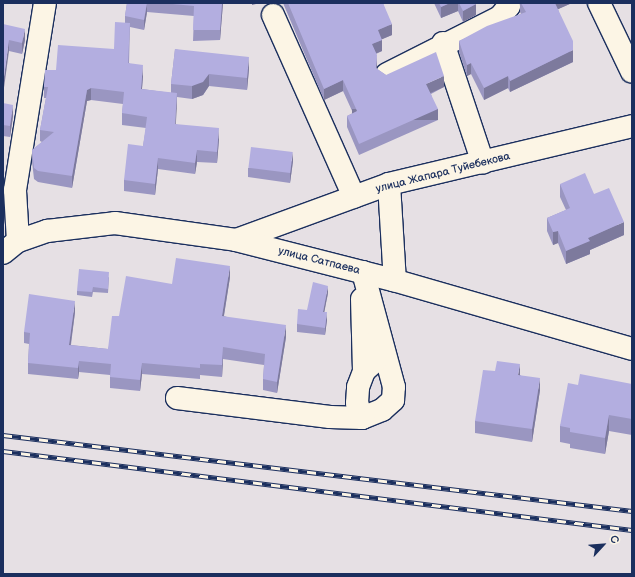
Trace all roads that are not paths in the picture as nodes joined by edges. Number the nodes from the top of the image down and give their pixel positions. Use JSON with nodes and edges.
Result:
{"nodes":[{"id":1,"x":45,"y":3,"type":"edge"},
{"id":2,"x":508,"y":3,"type":"edge"},
{"id":3,"x":599,"y":3,"type":"edge"},
{"id":4,"x":273,"y":15,"type":"dead end"},
{"id":5,"x":444,"y":43,"type":"junction"},
{"id":6,"x":632,"y":72,"type":"edge"},
{"id":7,"x":387,"y":74,"type":"edge"},
{"id":8,"x":632,"y":126,"type":"edge"},
{"id":9,"x":483,"y":163,"type":"junction"},
{"id":10,"x":389,"y":184,"type":"junction"},
{"id":11,"x":354,"y":196,"type":"junction"},
{"id":12,"x":236,"y":240,"type":"junction"},
{"id":13,"x":11,"y":247,"type":"edge"},
{"id":14,"x":363,"y":272,"type":"junction"},
{"id":15,"x":395,"y":280,"type":"junction"},
{"id":16,"x":632,"y":349,"type":"edge"},
{"id":17,"x":385,"y":358,"type":"junction"},
{"id":18,"x":364,"y":370,"type":"junction"},
{"id":19,"x":177,"y":398,"type":"dead end"},
{"id":20,"x":362,"y":418,"type":"junction"}],
"edges":[{"from":1,"to":13,"type":"street"},
{"from":2,"to":5,"type":"street"},
{"from":3,"to":6,"type":"street"},
{"from":4,"to":11,"type":"street"},
{"from":5,"to":7,"type":"street"},
{"from":5,"to":9,"type":"street"},
{"from":8,"to":9,"type":"street","name":"улица Жапара Туйебекова"},
{"from":9,"to":10,"type":"street","name":"улица Жапара Туйебекова"},
{"from":10,"to":11,"type":"street","name":"улица Жапара Туйебекова"},
{"from":10,"to":15,"type":"street"},
{"from":11,"to":12,"type":"street","name":"улица Жапара Туйебекова"},
{"from":12,"to":13,"type":"street","name":"улица Сатпаева"},
{"from":12,"to":14,"type":"street","name":"улица Сатпаева"},
{"from":14,"to":15,"type":"street","name":"улица Сатпаева"},
{"from":14,"to":17,"type":"street"},
{"from":14,"to":18,"type":"street"},
{"from":15,"to":16,"type":"street","name":"улица Сатпаева"},
{"from":17,"to":18,"type":"street"},
{"from":17,"to":20,"type":"street"},
{"from":18,"to":20,"type":"street"},
{"from":19,"to":20,"type":"street"}]}
